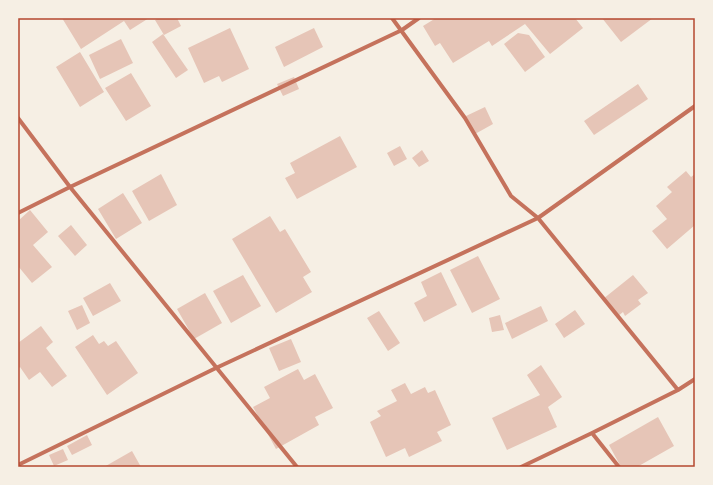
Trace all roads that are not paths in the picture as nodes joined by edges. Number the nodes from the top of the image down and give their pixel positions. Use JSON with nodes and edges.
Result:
{"nodes":[{"id":1,"x":392,"y":18,"type":"edge"},
{"id":2,"x":420,"y":18,"type":"edge"},
{"id":3,"x":402,"y":30,"type":"junction"},
{"id":4,"x":695,"y":106,"type":"edge"},
{"id":5,"x":18,"y":118,"type":"edge"},
{"id":6,"x":70,"y":187,"type":"junction"},
{"id":7,"x":18,"y":213,"type":"edge"},
{"id":8,"x":538,"y":218,"type":"junction"},
{"id":9,"x":216,"y":368,"type":"junction"},
{"id":10,"x":695,"y":379,"type":"edge"},
{"id":11,"x":678,"y":390,"type":"junction"},
{"id":12,"x":592,"y":433,"type":"junction"},
{"id":13,"x":18,"y":465,"type":"edge"},
{"id":14,"x":297,"y":467,"type":"edge"},
{"id":15,"x":521,"y":467,"type":"edge"},
{"id":16,"x":619,"y":467,"type":"edge"}],
"edges":[{"from":1,"to":3,"type":"street"},
{"from":2,"to":3,"type":"street"},
{"from":3,"to":6,"type":"street"},
{"from":3,"to":8,"type":"street"},
{"from":4,"to":8,"type":"street"},
{"from":5,"to":6,"type":"street"},
{"from":6,"to":7,"type":"street"},
{"from":6,"to":9,"type":"street"},
{"from":8,"to":9,"type":"street"},
{"from":8,"to":11,"type":"street"},
{"from":9,"to":13,"type":"street"},
{"from":9,"to":14,"type":"street"},
{"from":10,"to":11,"type":"street"},
{"from":11,"to":12,"type":"street"},
{"from":12,"to":15,"type":"street"},
{"from":12,"to":16,"type":"street"}]}
